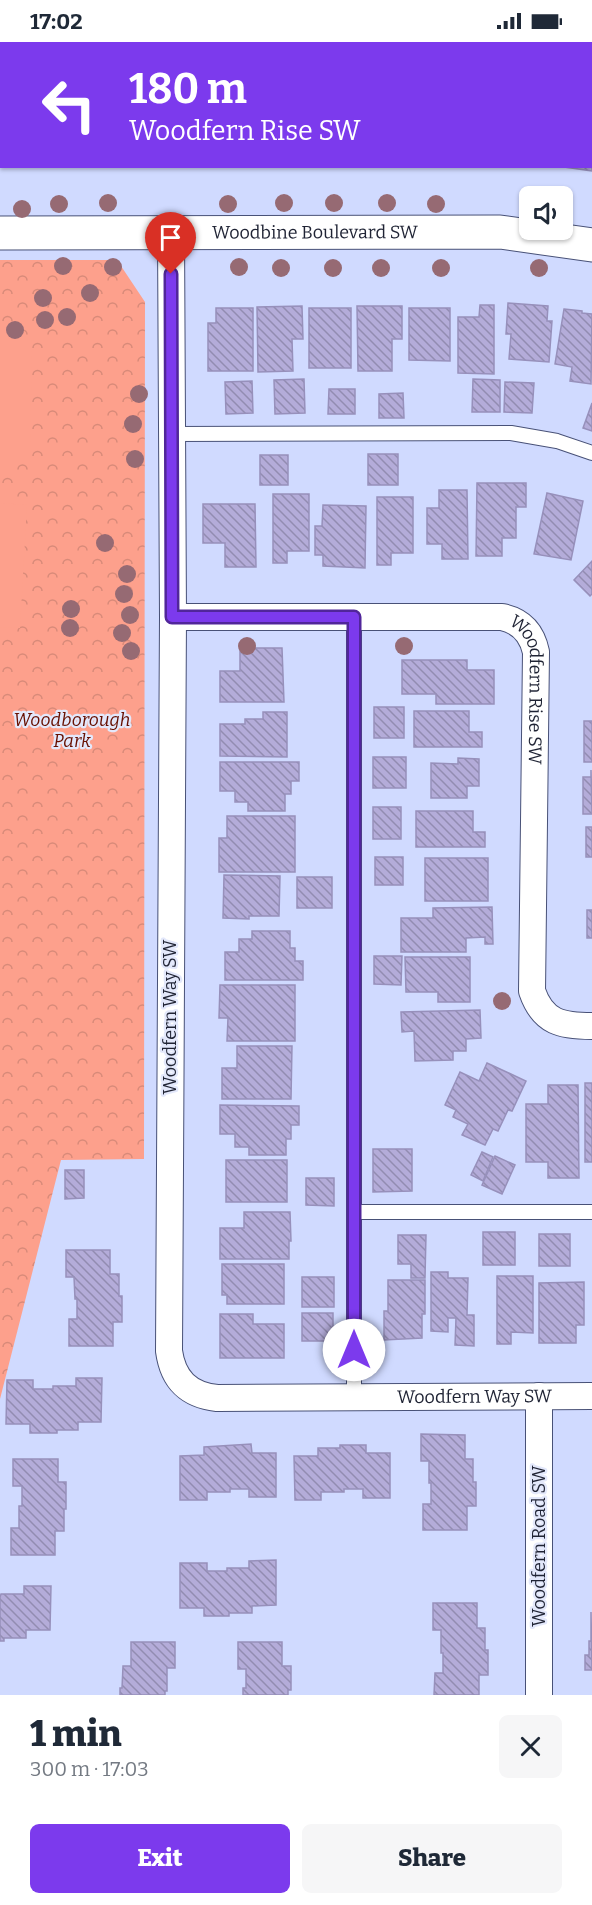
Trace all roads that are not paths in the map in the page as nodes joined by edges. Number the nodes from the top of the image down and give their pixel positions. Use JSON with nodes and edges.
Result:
{"nodes":[{"id":1,"x":0,"y":233,"type":"edge"},
{"id":2,"x":171,"y":233,"type":"junction"},
{"id":3,"x":592,"y":246,"type":"edge"},
{"id":4,"x":172,"y":434,"type":"junction"},
{"id":5,"x":592,"y":453,"type":"edge"},
{"id":6,"x":172,"y":617,"type":"junction"},
{"id":7,"x":354,"y":617,"type":"junction"},
{"id":8,"x":592,"y":1026,"type":"edge"},
{"id":9,"x":354,"y":1212,"type":"junction"},
{"id":10,"x":592,"y":1212,"type":"edge"},
{"id":11,"x":354,"y":1396,"type":"junction"},
{"id":12,"x":539,"y":1396,"type":"junction"},
{"id":13,"x":592,"y":1396,"type":"edge"},
{"id":14,"x":539,"y":1695,"type":"edge"}],
"edges":[{"from":1,"to":2,"type":"street","name":"Woodbine Boulevard SW"},
{"from":2,"to":3,"type":"street","name":"Woodbine Boulevard SW"},
{"from":2,"to":4,"type":"street","name":"Woodfern Way SW"},
{"from":4,"to":5,"type":"lane"},
{"from":4,"to":6,"type":"street","name":"Woodfern Way SW"},
{"from":6,"to":7,"type":"street","name":"Woodfern Rise SW"},
{"from":6,"to":11,"type":"street","name":"Woodfern Way SW"},
{"from":7,"to":8,"type":"street","name":"Woodfern Rise SW"},
{"from":7,"to":9,"type":"lane"},
{"from":9,"to":10,"type":"lane"},
{"from":9,"to":11,"type":"lane"},
{"from":11,"to":12,"type":"street","name":"Woodfern Way SW"},
{"from":12,"to":13,"type":"street","name":"Woodfern Way SW"},
{"from":12,"to":14,"type":"street","name":"Woodfern Road SW"}]}
